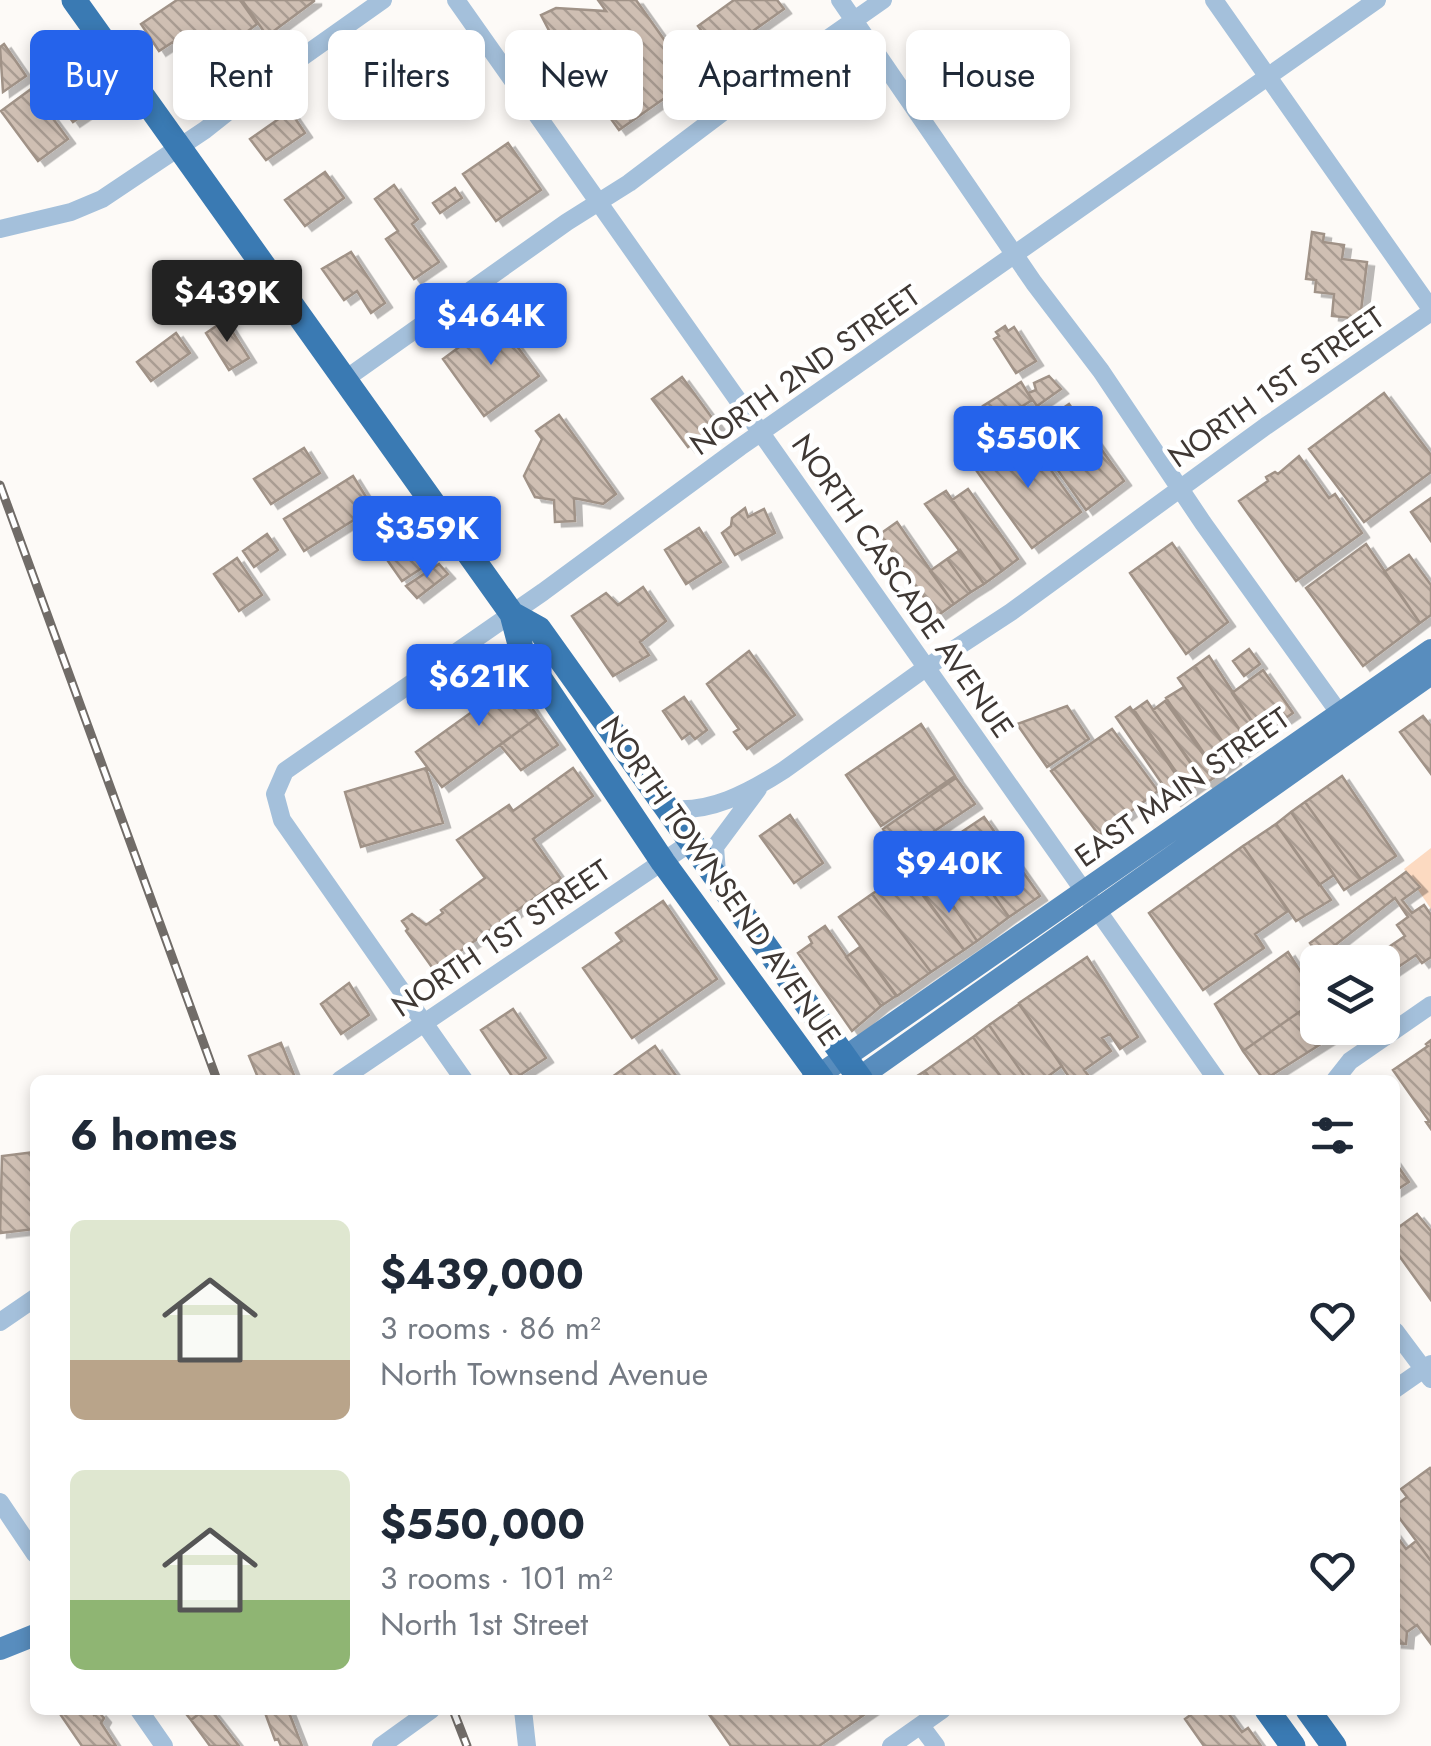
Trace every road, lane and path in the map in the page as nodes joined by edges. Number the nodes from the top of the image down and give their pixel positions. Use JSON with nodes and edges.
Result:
{"nodes":[{"id":1,"x":74,"y":0,"type":"edge"},
{"id":2,"x":382,"y":0,"type":"edge"},
{"id":3,"x":456,"y":0,"type":"edge"},
{"id":4,"x":840,"y":0,"type":"edge"},
{"id":5,"x":883,"y":0,"type":"edge"},
{"id":6,"x":1214,"y":0,"type":"edge"},
{"id":7,"x":1377,"y":0,"type":"edge"},
{"id":8,"x":854,"y":20,"type":"junction"},
{"id":9,"x":1268,"y":76,"type":"junction"},
{"id":10,"x":179,"y":147,"type":"junction"},
{"id":11,"x":599,"y":202,"type":"junction"},
{"id":12,"x":0,"y":230,"type":"edge"},
{"id":13,"x":1016,"y":255,"type":"junction"},
{"id":14,"x":1431,"y":311,"type":"edge"},
{"id":15,"x":344,"y":380,"type":"junction"},
{"id":16,"x":761,"y":433,"type":"junction"},
{"id":17,"x":1180,"y":488,"type":"junction"},
{"id":18,"x":512,"y":614,"type":"junction"},
{"id":19,"x":1431,"y":650,"type":"edge"},
{"id":20,"x":927,"y":667,"type":"junction"},
{"id":21,"x":1431,"y":674,"type":"edge"},
{"id":22,"x":1346,"y":722,"type":"junction"},
{"id":23,"x":762,"y":784,"type":"junction"},
{"id":24,"x":666,"y":808,"type":"junction"},
{"id":25,"x":693,"y":842,"type":"junction"},
{"id":26,"x":663,"y":862,"type":"junction"},
{"id":27,"x":720,"y":882,"type":"junction"},
{"id":28,"x":1091,"y":900,"type":"junction"},
{"id":29,"x":1431,"y":1005,"type":"edge"},
{"id":30,"x":424,"y":1022,"type":"junction"},
{"id":31,"x":856,"y":1074,"type":"edge"},
{"id":32,"x":347,"y":1075,"type":"edge"},
{"id":33,"x":461,"y":1075,"type":"edge"},
{"id":34,"x":816,"y":1075,"type":"edge"},
{"id":35,"x":1214,"y":1075,"type":"edge"},
{"id":36,"x":1339,"y":1075,"type":"edge"},
{"id":37,"x":30,"y":1301,"type":"edge"},
{"id":38,"x":0,"y":1322,"type":"edge"},
{"id":39,"x":1400,"y":1337,"type":"edge"},
{"id":40,"x":1428,"y":1371,"type":"edge"},
{"id":41,"x":1400,"y":1386,"type":"edge"},
{"id":42,"x":0,"y":1502,"type":"edge"},
{"id":43,"x":30,"y":1547,"type":"edge"},
{"id":44,"x":30,"y":1637,"type":"edge"},
{"id":45,"x":0,"y":1650,"type":"edge"},
{"id":46,"x":142,"y":1715,"type":"edge"},
{"id":47,"x":424,"y":1715,"type":"edge"},
{"id":48,"x":524,"y":1715,"type":"edge"},
{"id":49,"x":935,"y":1715,"type":"edge"},
{"id":50,"x":1271,"y":1715,"type":"edge"},
{"id":51,"x":1312,"y":1715,"type":"edge"},
{"id":52,"x":921,"y":1726,"type":"junction"},
{"id":53,"x":164,"y":1746,"type":"edge"},
{"id":54,"x":381,"y":1746,"type":"edge"},
{"id":55,"x":527,"y":1746,"type":"edge"},
{"id":56,"x":892,"y":1746,"type":"edge"},
{"id":57,"x":936,"y":1746,"type":"edge"},
{"id":58,"x":1293,"y":1746,"type":"edge"},
{"id":59,"x":1334,"y":1746,"type":"edge"}],
"edges":[{"from":1,"to":10,"type":"highway","name":"NORTH TOWNSEND AVENUE"},
{"from":2,"to":10,"type":"street"},
{"from":3,"to":11,"type":"street","name":"NORTH CASCADE AVENUE"},
{"from":4,"to":8,"type":"street"},
{"from":5,"to":8,"type":"street"},
{"from":6,"to":9,"type":"street"},
{"from":7,"to":9,"type":"street","name":"NORTH 2ND STREET"},
{"from":8,"to":11,"type":"street"},
{"from":8,"to":13,"type":"street"},
{"from":9,"to":13,"type":"street","name":"NORTH 2ND STREET"},
{"from":9,"to":14,"type":"street"},
{"from":10,"to":12,"type":"street"},
{"from":10,"to":15,"type":"highway","name":"NORTH TOWNSEND AVENUE"},
{"from":11,"to":15,"type":"street"},
{"from":11,"to":16,"type":"street","name":"NORTH CASCADE AVENUE"},
{"from":13,"to":16,"type":"street","name":"NORTH 2ND STREET"},
{"from":13,"to":17,"type":"street"},
{"from":14,"to":17,"type":"street","name":"NORTH 1ST STREET"},
{"from":15,"to":18,"type":"highway","name":"NORTH TOWNSEND AVENUE"},
{"from":16,"to":18,"type":"street","name":"NORTH 2ND STREET"},
{"from":16,"to":20,"type":"street","name":"NORTH CASCADE AVENUE"},
{"from":17,"to":20,"type":"street","name":"NORTH 1ST STREET"},
{"from":17,"to":22,"type":"street"},
{"from":18,"to":24,"type":"highway","name":"NORTH TOWNSEND AVENUE"},
{"from":18,"to":26,"type":"highway","name":"NORTH TOWNSEND AVENUE"},
{"from":18,"to":30,"type":"street","name":"NORTH 2ND STREET"},
{"from":19,"to":22,"type":"main road","name":"EAST MAIN STREET"},
{"from":20,"to":23,"type":"street","name":"NORTH 1ST STREET"},
{"from":20,"to":28,"type":"street","name":"NORTH CASCADE AVENUE"},
{"from":21,"to":22,"type":"main road","name":"EAST MAIN STREET"},
{"from":22,"to":28,"type":"main road","name":"EAST MAIN STREET"},
{"from":23,"to":24,"type":"street","name":"NORTH 1ST STREET"},
{"from":23,"to":27,"type":"street","name":"NORTH 1ST STREET"},
{"from":24,"to":25,"type":"highway","name":"NORTH TOWNSEND AVENUE"},
{"from":25,"to":26,"type":"street","name":"NORTH 1ST STREET"},
{"from":25,"to":27,"type":"highway","name":"NORTH TOWNSEND AVENUE"},
{"from":26,"to":30,"type":"street","name":"NORTH 1ST STREET"},
{"from":26,"to":34,"type":"highway","name":"NORTH TOWNSEND AVENUE"},
{"from":27,"to":31,"type":"highway","name":"NORTH TOWNSEND AVENUE"},
{"from":28,"to":31,"type":"main road","name":"EAST MAIN STREET"},
{"from":28,"to":35,"type":"street","name":"NORTH CASCADE AVENUE"},
{"from":29,"to":36,"type":"street"},
{"from":30,"to":32,"type":"street","name":"NORTH 1ST STREET"},
{"from":30,"to":33,"type":"street"},
{"from":37,"to":38,"type":"street"},
{"from":39,"to":40,"type":"street"},
{"from":40,"to":41,"type":"street"},
{"from":42,"to":43,"type":"street"},
{"from":44,"to":45,"type":"main road"},
{"from":46,"to":53,"type":"street"},
{"from":47,"to":54,"type":"street"},
{"from":48,"to":55,"type":"street"},
{"from":49,"to":52,"type":"street"},
{"from":50,"to":58,"type":"highway"},
{"from":51,"to":59,"type":"highway"},
{"from":52,"to":56,"type":"street"},
{"from":52,"to":57,"type":"street"}]}
